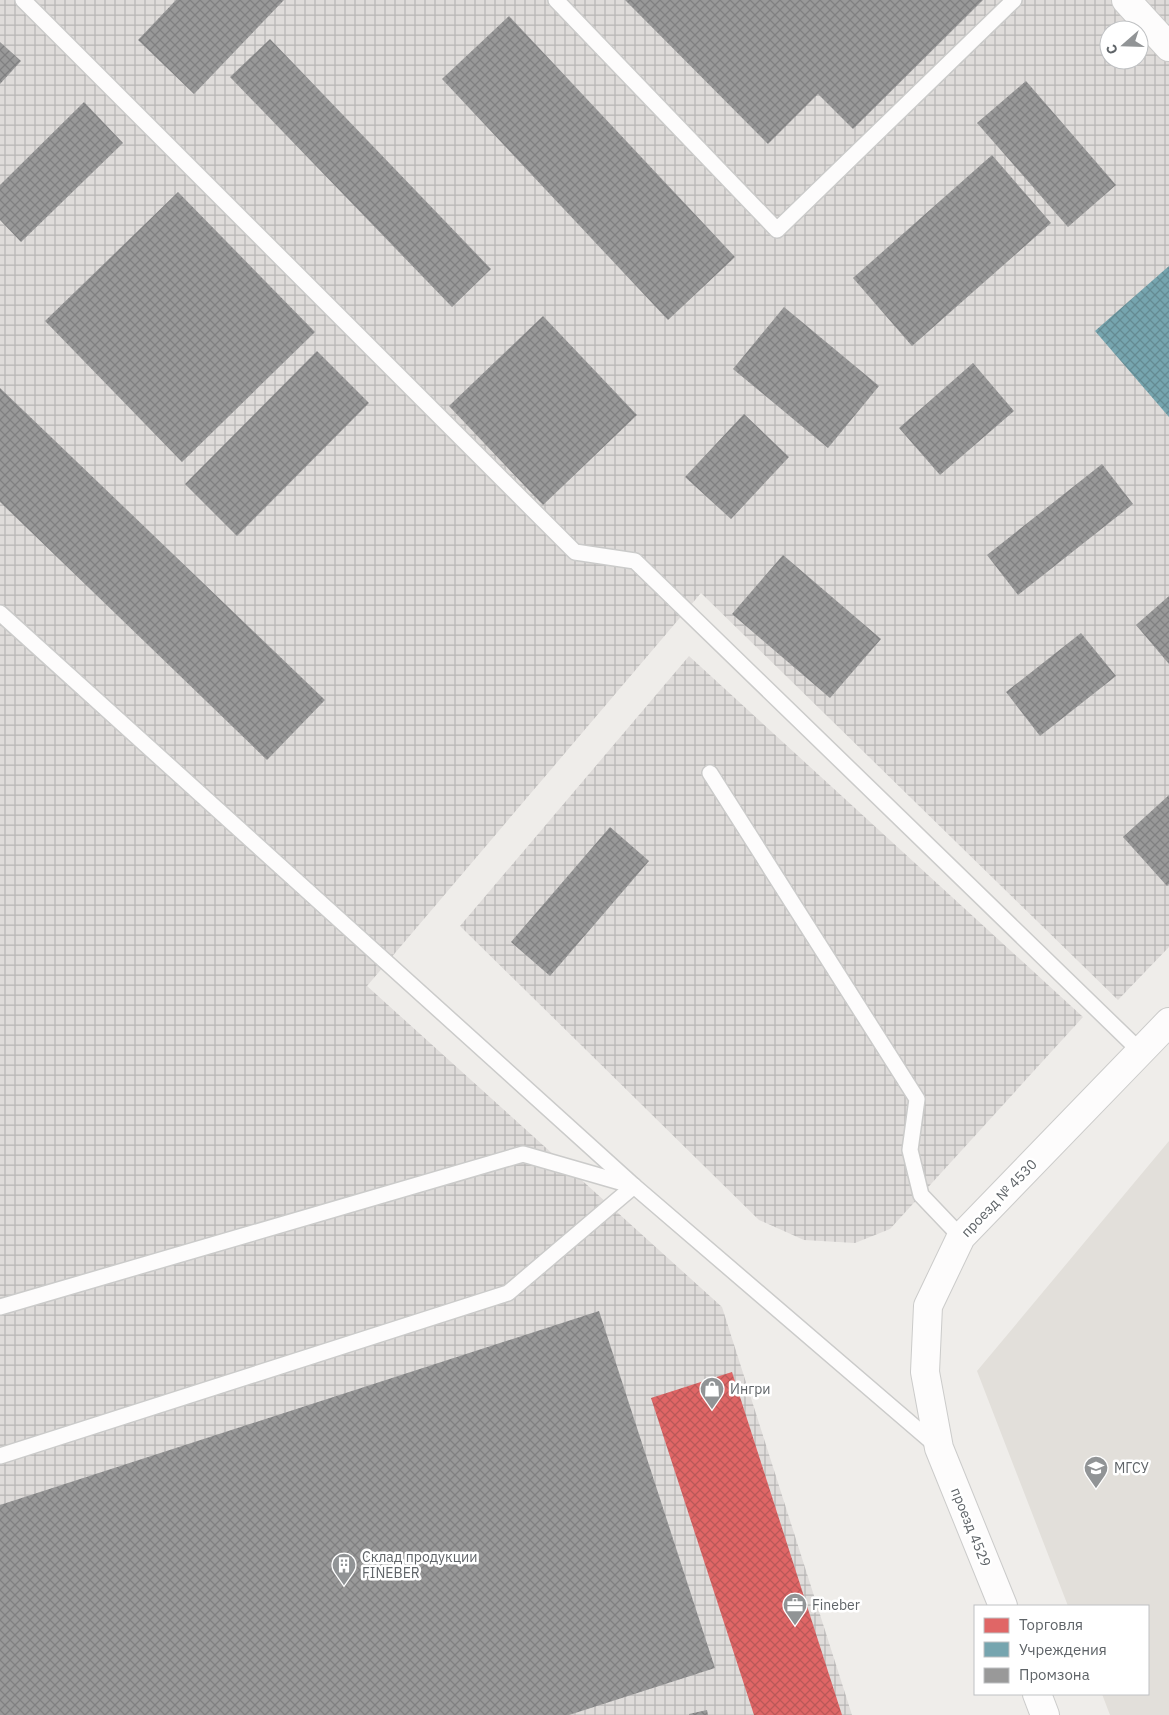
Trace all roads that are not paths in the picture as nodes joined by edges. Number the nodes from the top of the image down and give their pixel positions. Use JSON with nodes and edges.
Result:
{"nodes":[{"id":1,"x":23,"y":0,"type":"edge"},
{"id":2,"x":556,"y":0,"type":"edge"},
{"id":3,"x":1014,"y":0,"type":"edge"},
{"id":4,"x":1126,"y":0,"type":"edge"},
{"id":5,"x":1169,"y":47,"type":"edge"},
{"id":6,"x":0,"y":613,"type":"edge"},
{"id":7,"x":710,"y":773,"type":"dead end"},
{"id":8,"x":1169,"y":1022,"type":"edge"},
{"id":9,"x":1140,"y":1051,"type":"junction"},
{"id":10,"x":634,"y":1186,"type":"junction"},
{"id":11,"x":961,"y":1237,"type":"junction"},
{"id":12,"x":0,"y":1307,"type":"edge"},
{"id":13,"x":939,"y":1448,"type":"junction"},
{"id":14,"x":0,"y":1456,"type":"edge"},
{"id":15,"x":1003,"y":1605,"type":"edge"},
{"id":16,"x":1037,"y":1695,"type":"edge"},
{"id":17,"x":1045,"y":1715,"type":"edge"}],
"edges":[{"from":1,"to":9,"type":"lane"},
{"from":2,"to":3,"type":"lane"},
{"from":4,"to":5,"type":"street"},
{"from":6,"to":10,"type":"lane"},
{"from":7,"to":11,"type":"lane"},
{"from":8,"to":9,"type":"street","name":"проезд № 4530"},
{"from":9,"to":11,"type":"street","name":"проезд № 4530"},
{"from":10,"to":12,"type":"lane"},
{"from":10,"to":13,"type":"lane"},
{"from":10,"to":14,"type":"lane"},
{"from":11,"to":13,"type":"street","name":"проезд № 4530"},
{"from":13,"to":15,"type":"street","name":"проезд 4529"},
{"from":16,"to":17,"type":"street"}]}
